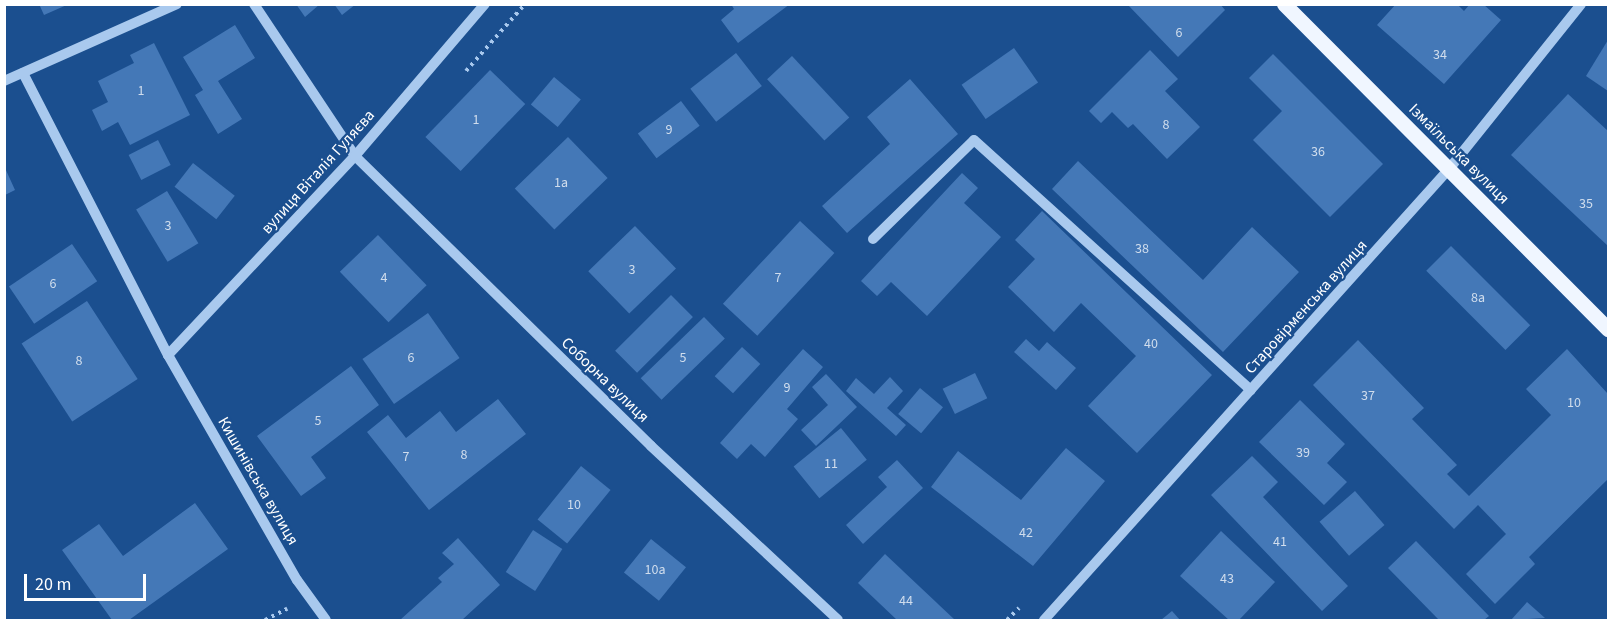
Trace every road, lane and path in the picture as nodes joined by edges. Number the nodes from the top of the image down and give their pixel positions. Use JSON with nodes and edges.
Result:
{"nodes":[{"id":1,"x":177,"y":4,"type":"edge"},
{"id":2,"x":254,"y":4,"type":"edge"},
{"id":3,"x":484,"y":4,"type":"edge"},
{"id":4,"x":1284,"y":4,"type":"edge"},
{"id":5,"x":1581,"y":4,"type":"edge"},
{"id":6,"x":23,"y":73,"type":"junction"},
{"id":7,"x":4,"y":81,"type":"edge"},
{"id":8,"x":355,"y":156,"type":"junction"},
{"id":9,"x":1449,"y":170,"type":"junction"},
{"id":10,"x":873,"y":239,"type":"dead end"},
{"id":11,"x":1608,"y":328,"type":"edge"},
{"id":12,"x":168,"y":355,"type":"junction"},
{"id":13,"x":1251,"y":390,"type":"junction"},
{"id":14,"x":326,"y":621,"type":"edge"},
{"id":15,"x":838,"y":621,"type":"edge"},
{"id":16,"x":1044,"y":621,"type":"edge"}],
"edges":[{"from":1,"to":6,"type":"street"},
{"from":2,"to":8,"type":"street","name":"Соборна вулиця"},
{"from":3,"to":8,"type":"street","name":"вулиця Віталія Гуляєва"},
{"from":4,"to":9,"type":"main road","name":"Ізмаїльська вулиця"},
{"from":5,"to":9,"type":"street","name":"Старовірменська вулиця"},
{"from":6,"to":7,"type":"street"},
{"from":6,"to":12,"type":"street","name":"Кишинівська вулиця"},
{"from":8,"to":12,"type":"street","name":"вулиця Віталія Гуляєва"},
{"from":8,"to":15,"type":"street","name":"Соборна вулиця"},
{"from":9,"to":11,"type":"main road","name":"Ізмаїльська вулиця"},
{"from":9,"to":13,"type":"street","name":"Старовірменська вулиця"},
{"from":10,"to":13,"type":"street"},
{"from":12,"to":14,"type":"street","name":"Кишинівська вулиця"},
{"from":13,"to":16,"type":"street","name":"Старовірменська вулиця"}]}
